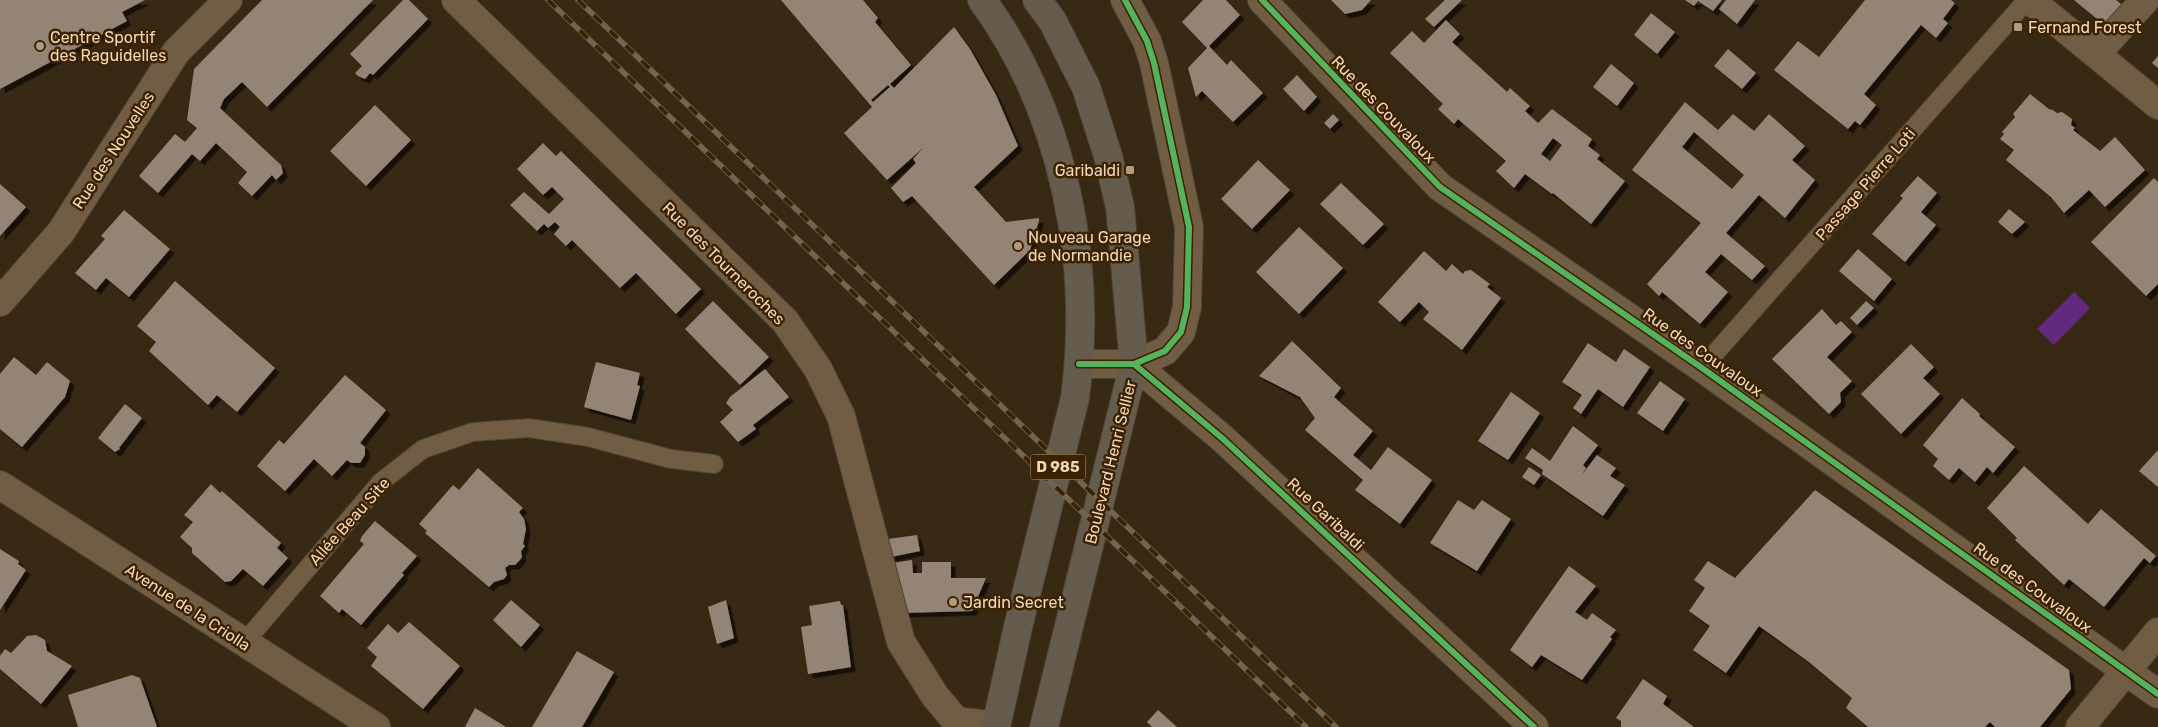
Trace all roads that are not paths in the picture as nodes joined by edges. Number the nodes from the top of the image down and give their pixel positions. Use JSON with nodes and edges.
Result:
{"nodes":[{"id":1,"x":228,"y":0,"type":"edge"},
{"id":2,"x":456,"y":0,"type":"edge"},
{"id":3,"x":982,"y":0,"type":"edge"},
{"id":4,"x":1037,"y":0,"type":"edge"},
{"id":5,"x":1125,"y":0,"type":"edge"},
{"id":6,"x":1262,"y":0,"type":"edge"},
{"id":7,"x":2028,"y":0,"type":"edge"},
{"id":8,"x":2145,"y":0,"type":"edge"},
{"id":9,"x":2096,"y":54,"type":"junction"},
{"id":10,"x":2158,"y":105,"type":"edge"},
{"id":11,"x":0,"y":302,"type":"edge"},
{"id":12,"x":1080,"y":364,"type":"junction"},
{"id":13,"x":1134,"y":364,"type":"junction"},
{"id":14,"x":1702,"y":368,"type":"junction"},
{"id":15,"x":714,"y":464,"type":"dead end"},
{"id":16,"x":0,"y":486,"type":"edge"},
{"id":17,"x":2158,"y":632,"type":"edge"},
{"id":18,"x":244,"y":643,"type":"junction"},
{"id":19,"x":2127,"y":671,"type":"junction"},
{"id":20,"x":2158,"y":694,"type":"edge"},
{"id":21,"x":955,"y":724,"type":"edge"},
{"id":22,"x":376,"y":727,"type":"edge"},
{"id":23,"x":999,"y":727,"type":"edge"},
{"id":24,"x":1044,"y":727,"type":"edge"},
{"id":25,"x":1534,"y":727,"type":"edge"},
{"id":26,"x":2080,"y":727,"type":"edge"}],
"edges":[{"from":1,"to":11,"type":"street","name":"Rue des Nouvelles"},
{"from":2,"to":21,"type":"street","name":"Rue des Tourneroches"},
{"from":3,"to":12,"type":"main road"},
{"from":4,"to":13,"type":"main road","name":"Boulevard Henri Sellier"},
{"from":5,"to":13,"type":"street"},
{"from":6,"to":14,"type":"street","name":"Rue des Couvaloux"},
{"from":7,"to":9,"type":"street"},
{"from":7,"to":14,"type":"lane","name":"Passage Pierre Loti"},
{"from":8,"to":9,"type":"street"},
{"from":9,"to":10,"type":"street"},
{"from":12,"to":13,"type":"street"},
{"from":12,"to":23,"type":"main road","number":"D 985"},
{"from":13,"to":24,"type":"main road","name":"Boulevard Henri Sellier","number":"D 985"},
{"from":13,"to":25,"type":"street","name":"Rue Garibaldi"},
{"from":14,"to":19,"type":"street","name":"Rue des Couvaloux"},
{"from":15,"to":18,"type":"lane","name":"Allée Beau Site"},
{"from":16,"to":18,"type":"street","name":"Avenue de la Criolla"},
{"from":17,"to":19,"type":"street"},
{"from":18,"to":22,"type":"street","name":"Avenue de la Criolla"},
{"from":19,"to":20,"type":"street","name":"Rue des Couvaloux"},
{"from":19,"to":26,"type":"street"},
{"from":21,"to":23,"type":"street"}]}
